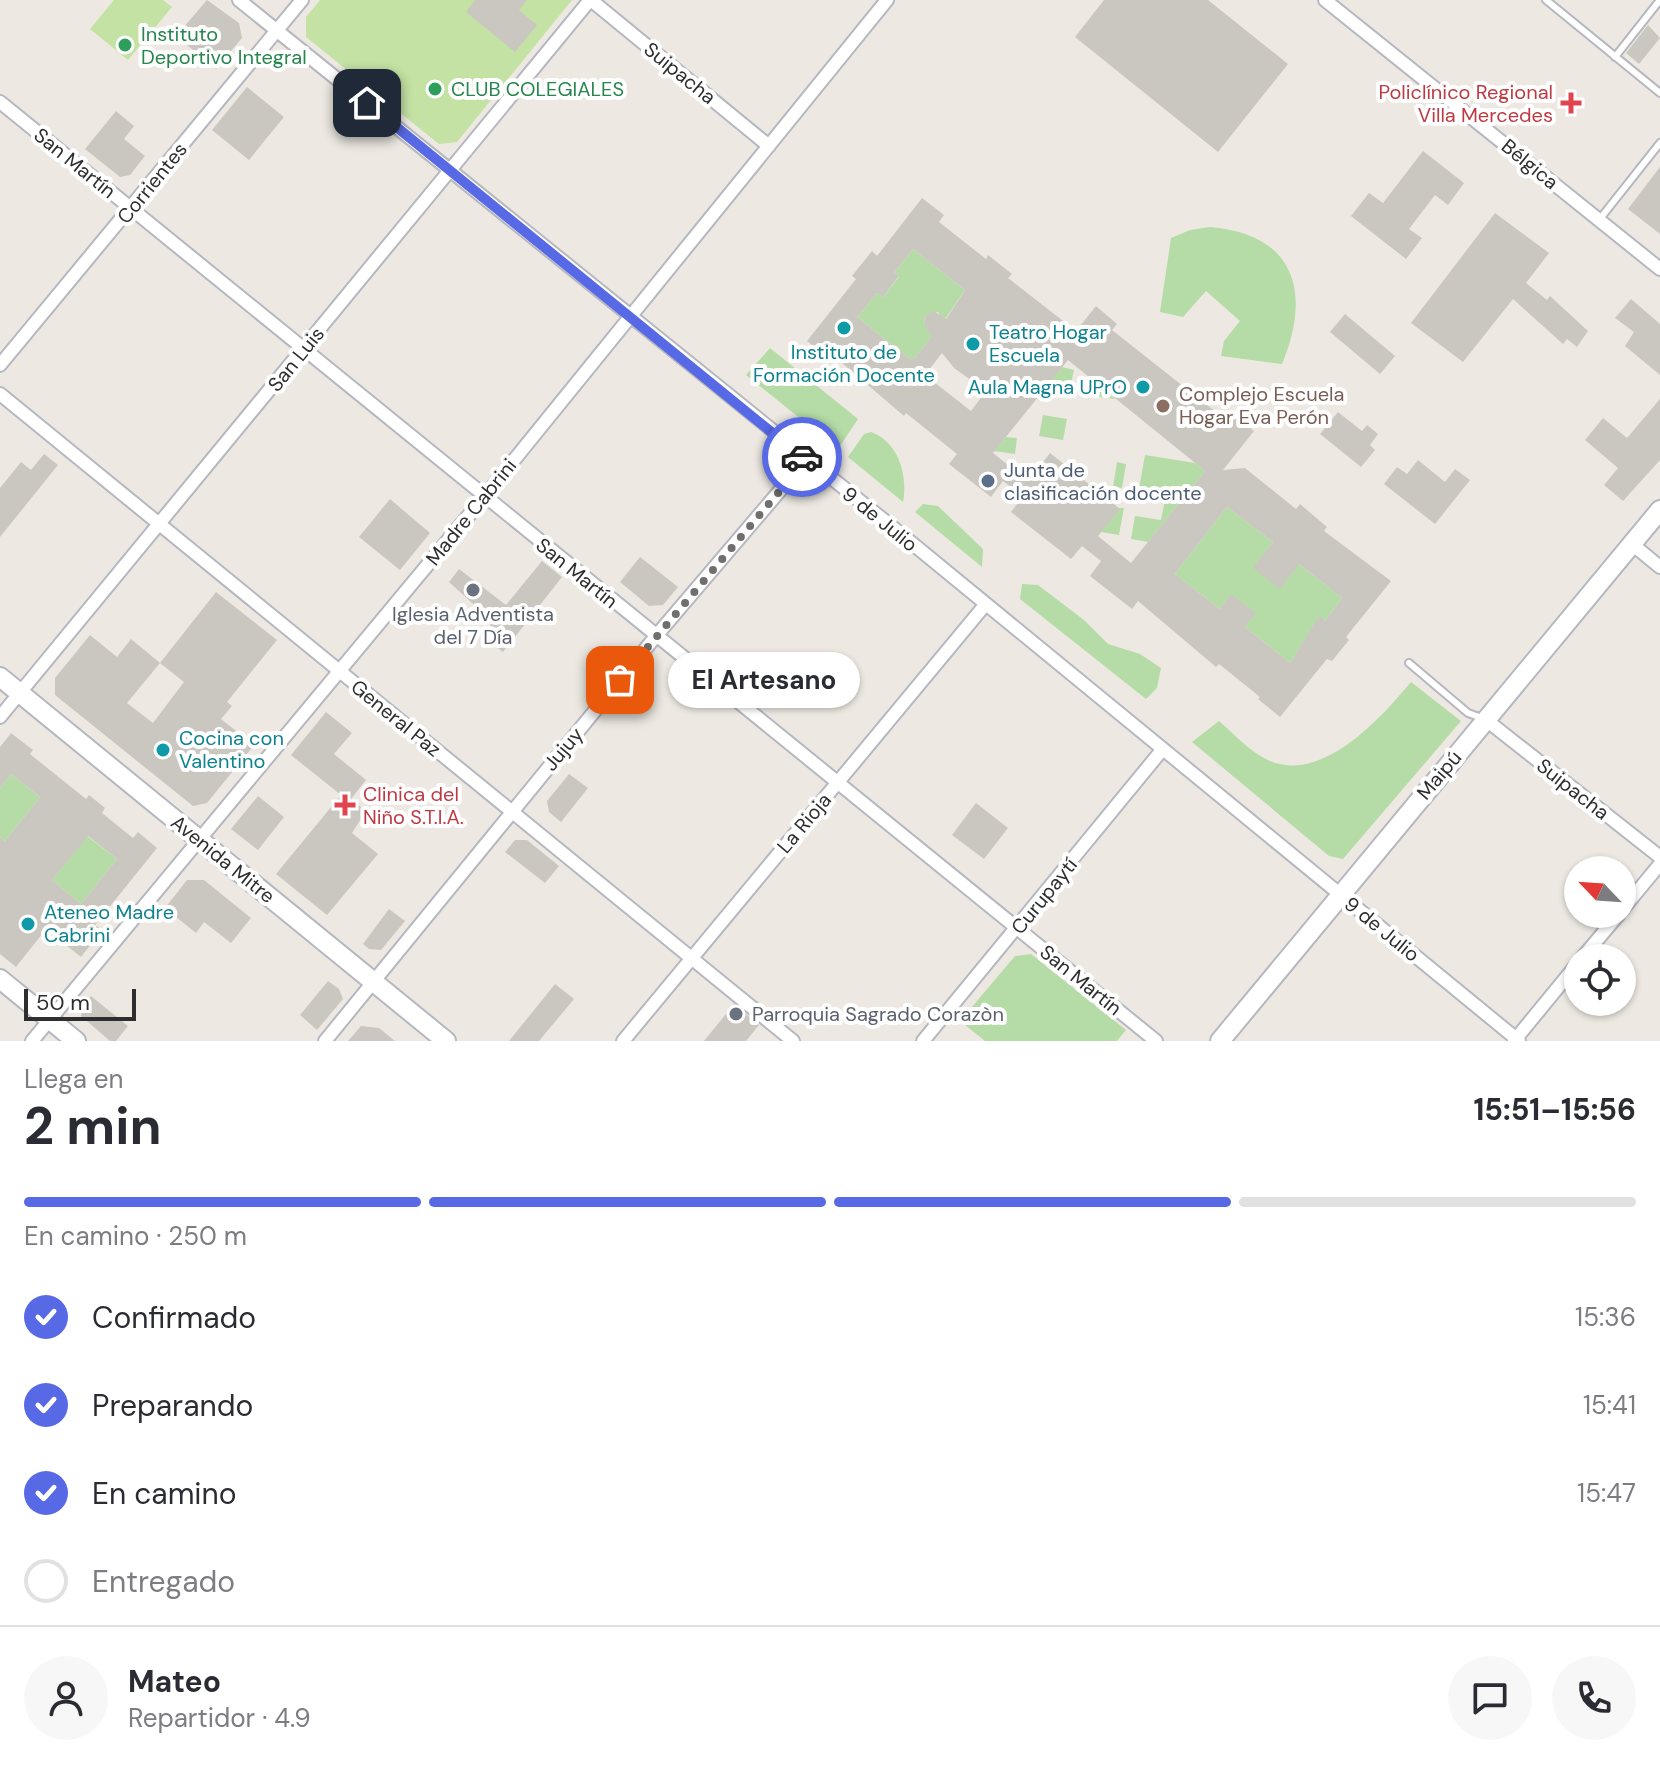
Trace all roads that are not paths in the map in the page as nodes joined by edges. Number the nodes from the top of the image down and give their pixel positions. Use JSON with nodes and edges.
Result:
{"nodes":[{"id":1,"x":239,"y":0,"type":"edge"},
{"id":2,"x":302,"y":0,"type":"edge"},
{"id":3,"x":591,"y":0,"type":"edge"},
{"id":4,"x":887,"y":0,"type":"edge"},
{"id":5,"x":1325,"y":0,"type":"edge"},
{"id":6,"x":1546,"y":0,"type":"edge"},
{"id":7,"x":1660,"y":0,"type":"edge"},
{"id":8,"x":277,"y":30,"type":"junction"},
{"id":9,"x":1615,"y":57,"type":"junction"},
{"id":10,"x":1660,"y":93,"type":"edge"},
{"id":11,"x":0,"y":102,"type":"edge"},
{"id":12,"x":1660,"y":143,"type":"edge"},
{"id":13,"x":769,"y":146,"type":"junction"},
{"id":14,"x":450,"y":171,"type":"junction"},
{"id":15,"x":131,"y":209,"type":"junction"},
{"id":16,"x":1599,"y":220,"type":"junction"},
{"id":17,"x":1660,"y":269,"type":"edge"},
{"id":18,"x":630,"y":317,"type":"junction"},
{"id":19,"x":303,"y":350,"type":"junction"},
{"id":20,"x":0,"y":365,"type":"edge"},
{"id":21,"x":0,"y":394,"type":"edge"},
{"id":22,"x":806,"y":460,"type":"junction"},
{"id":23,"x":484,"y":497,"type":"junction"},
{"id":24,"x":1660,"y":510,"type":"edge"},
{"id":25,"x":161,"y":524,"type":"junction"},
{"id":26,"x":1632,"y":544,"type":"junction"},
{"id":27,"x":1660,"y":567,"type":"edge"},
{"id":28,"x":985,"y":605,"type":"junction"},
{"id":29,"x":656,"y":636,"type":"junction"},
{"id":30,"x":1409,"y":663,"type":"dead end"},
{"id":31,"x":339,"y":671,"type":"junction"},
{"id":32,"x":0,"y":677,"type":"edge"},
{"id":33,"x":20,"y":693,"type":"junction"},
{"id":34,"x":0,"y":717,"type":"edge"},
{"id":35,"x":1485,"y":719,"type":"junction"},
{"id":36,"x":1162,"y":750,"type":"junction"},
{"id":37,"x":837,"y":783,"type":"junction"},
{"id":38,"x":511,"y":812,"type":"junction"},
{"id":39,"x":199,"y":840,"type":"junction"},
{"id":40,"x":1660,"y":857,"type":"edge"},
{"id":41,"x":1660,"y":864,"type":"edge"},
{"id":42,"x":1339,"y":893,"type":"junction"},
{"id":43,"x":1636,"y":893,"type":"edge"},
{"id":44,"x":1607,"y":928,"type":"edge"},
{"id":45,"x":1018,"y":929,"type":"junction"},
{"id":46,"x":1594,"y":944,"type":"edge"},
{"id":47,"x":691,"y":958,"type":"junction"},
{"id":48,"x":0,"y":979,"type":"edge"},
{"id":49,"x":1564,"y":980,"type":"edge"},
{"id":50,"x":373,"y":981,"type":"junction"},
{"id":51,"x":50,"y":1020,"type":"junction"},
{"id":52,"x":1516,"y":1040,"type":"edge"},
{"id":53,"x":32,"y":1041,"type":"edge"},
{"id":54,"x":76,"y":1041,"type":"edge"},
{"id":55,"x":325,"y":1041,"type":"edge"},
{"id":56,"x":446,"y":1041,"type":"edge"},
{"id":57,"x":623,"y":1041,"type":"edge"},
{"id":58,"x":793,"y":1041,"type":"edge"},
{"id":59,"x":923,"y":1041,"type":"edge"},
{"id":60,"x":1156,"y":1041,"type":"edge"},
{"id":61,"x":1220,"y":1041,"type":"edge"}],
"edges":[{"from":1,"to":8,"type":"street","name":"9 de Julio"},
{"from":2,"to":8,"type":"street","name":"Corrientes"},
{"from":3,"to":13,"type":"street","name":"Suipacha"},
{"from":3,"to":14,"type":"street","name":"San Luis"},
{"from":4,"to":13,"type":"street","name":"Madre Cabrini"},
{"from":5,"to":16,"type":"street","name":"Bélgica"},
{"from":6,"to":9,"type":"lane"},
{"from":7,"to":9,"type":"lane"},
{"from":8,"to":14,"type":"street","name":"9 de Julio"},
{"from":8,"to":15,"type":"street","name":"Corrientes"},
{"from":9,"to":10,"type":"lane"},
{"from":11,"to":15,"type":"street","name":"San Martín"},
{"from":12,"to":16,"type":"lane"},
{"from":13,"to":18,"type":"street","name":"Madre Cabrini"},
{"from":14,"to":18,"type":"street","name":"9 de Julio"},
{"from":14,"to":19,"type":"street","name":"San Luis"},
{"from":15,"to":19,"type":"street","name":"San Martín"},
{"from":15,"to":20,"type":"street","name":"Corrientes"},
{"from":16,"to":17,"type":"street","name":"Bélgica"},
{"from":18,"to":22,"type":"street","name":"9 de Julio"},
{"from":18,"to":23,"type":"street","name":"Madre Cabrini"},
{"from":19,"to":23,"type":"street","name":"San Martín"},
{"from":19,"to":25,"type":"street","name":"San Luis"},
{"from":21,"to":25,"type":"street","name":"General Paz"},
{"from":22,"to":28,"type":"street","name":"9 de Julio"},
{"from":22,"to":29,"type":"street","name":"Jujuy"},
{"from":23,"to":29,"type":"street","name":"San Martín"},
{"from":23,"to":31,"type":"street","name":"Madre Cabrini"},
{"from":24,"to":26,"type":"street","name":"Maipú"},
{"from":25,"to":31,"type":"street","name":"General Paz"},
{"from":25,"to":33,"type":"street","name":"San Luis"},
{"from":26,"to":27,"type":"street"},
{"from":26,"to":35,"type":"street","name":"Maipú"},
{"from":28,"to":36,"type":"street","name":"9 de Julio"},
{"from":28,"to":37,"type":"street","name":"La Rioja"},
{"from":29,"to":37,"type":"street","name":"San Martín"},
{"from":29,"to":38,"type":"street","name":"Jujuy"},
{"from":30,"to":35,"type":"lane"},
{"from":31,"to":38,"type":"street","name":"General Paz"},
{"from":31,"to":39,"type":"street","name":"Madre Cabrini"},
{"from":32,"to":33,"type":"street","name":"Avenida Mitre"},
{"from":33,"to":34,"type":"street","name":"San Luis"},
{"from":33,"to":39,"type":"street","name":"Avenida Mitre"},
{"from":35,"to":40,"type":"street","name":"Suipacha"},
{"from":35,"to":42,"type":"street","name":"Maipú"},
{"from":36,"to":42,"type":"street","name":"9 de Julio"},
{"from":36,"to":45,"type":"street","name":"Curupaytí"},
{"from":37,"to":45,"type":"street","name":"San Martín"},
{"from":37,"to":47,"type":"street","name":"La Rioja"},
{"from":38,"to":47,"type":"street","name":"General Paz"},
{"from":38,"to":50,"type":"street","name":"Jujuy"},
{"from":39,"to":50,"type":"street","name":"Avenida Mitre"},
{"from":39,"to":51,"type":"street","name":"Madre Cabrini"},
{"from":41,"to":43,"type":"street"},
{"from":42,"to":52,"type":"street","name":"9 de Julio"},
{"from":42,"to":61,"type":"street","name":"Maipú"},
{"from":44,"to":46,"type":"street"},
{"from":45,"to":59,"type":"street","name":"Curupaytí"},
{"from":45,"to":60,"type":"street","name":"San Martín"},
{"from":47,"to":57,"type":"street","name":"La Rioja"},
{"from":47,"to":58,"type":"street","name":"General Paz"},
{"from":48,"to":51,"type":"street"},
{"from":49,"to":52,"type":"street"},
{"from":50,"to":55,"type":"street","name":"Jujuy"},
{"from":50,"to":56,"type":"street","name":"Avenida Mitre"},
{"from":51,"to":53,"type":"street","name":"Madre Cabrini"},
{"from":51,"to":54,"type":"street"}]}
